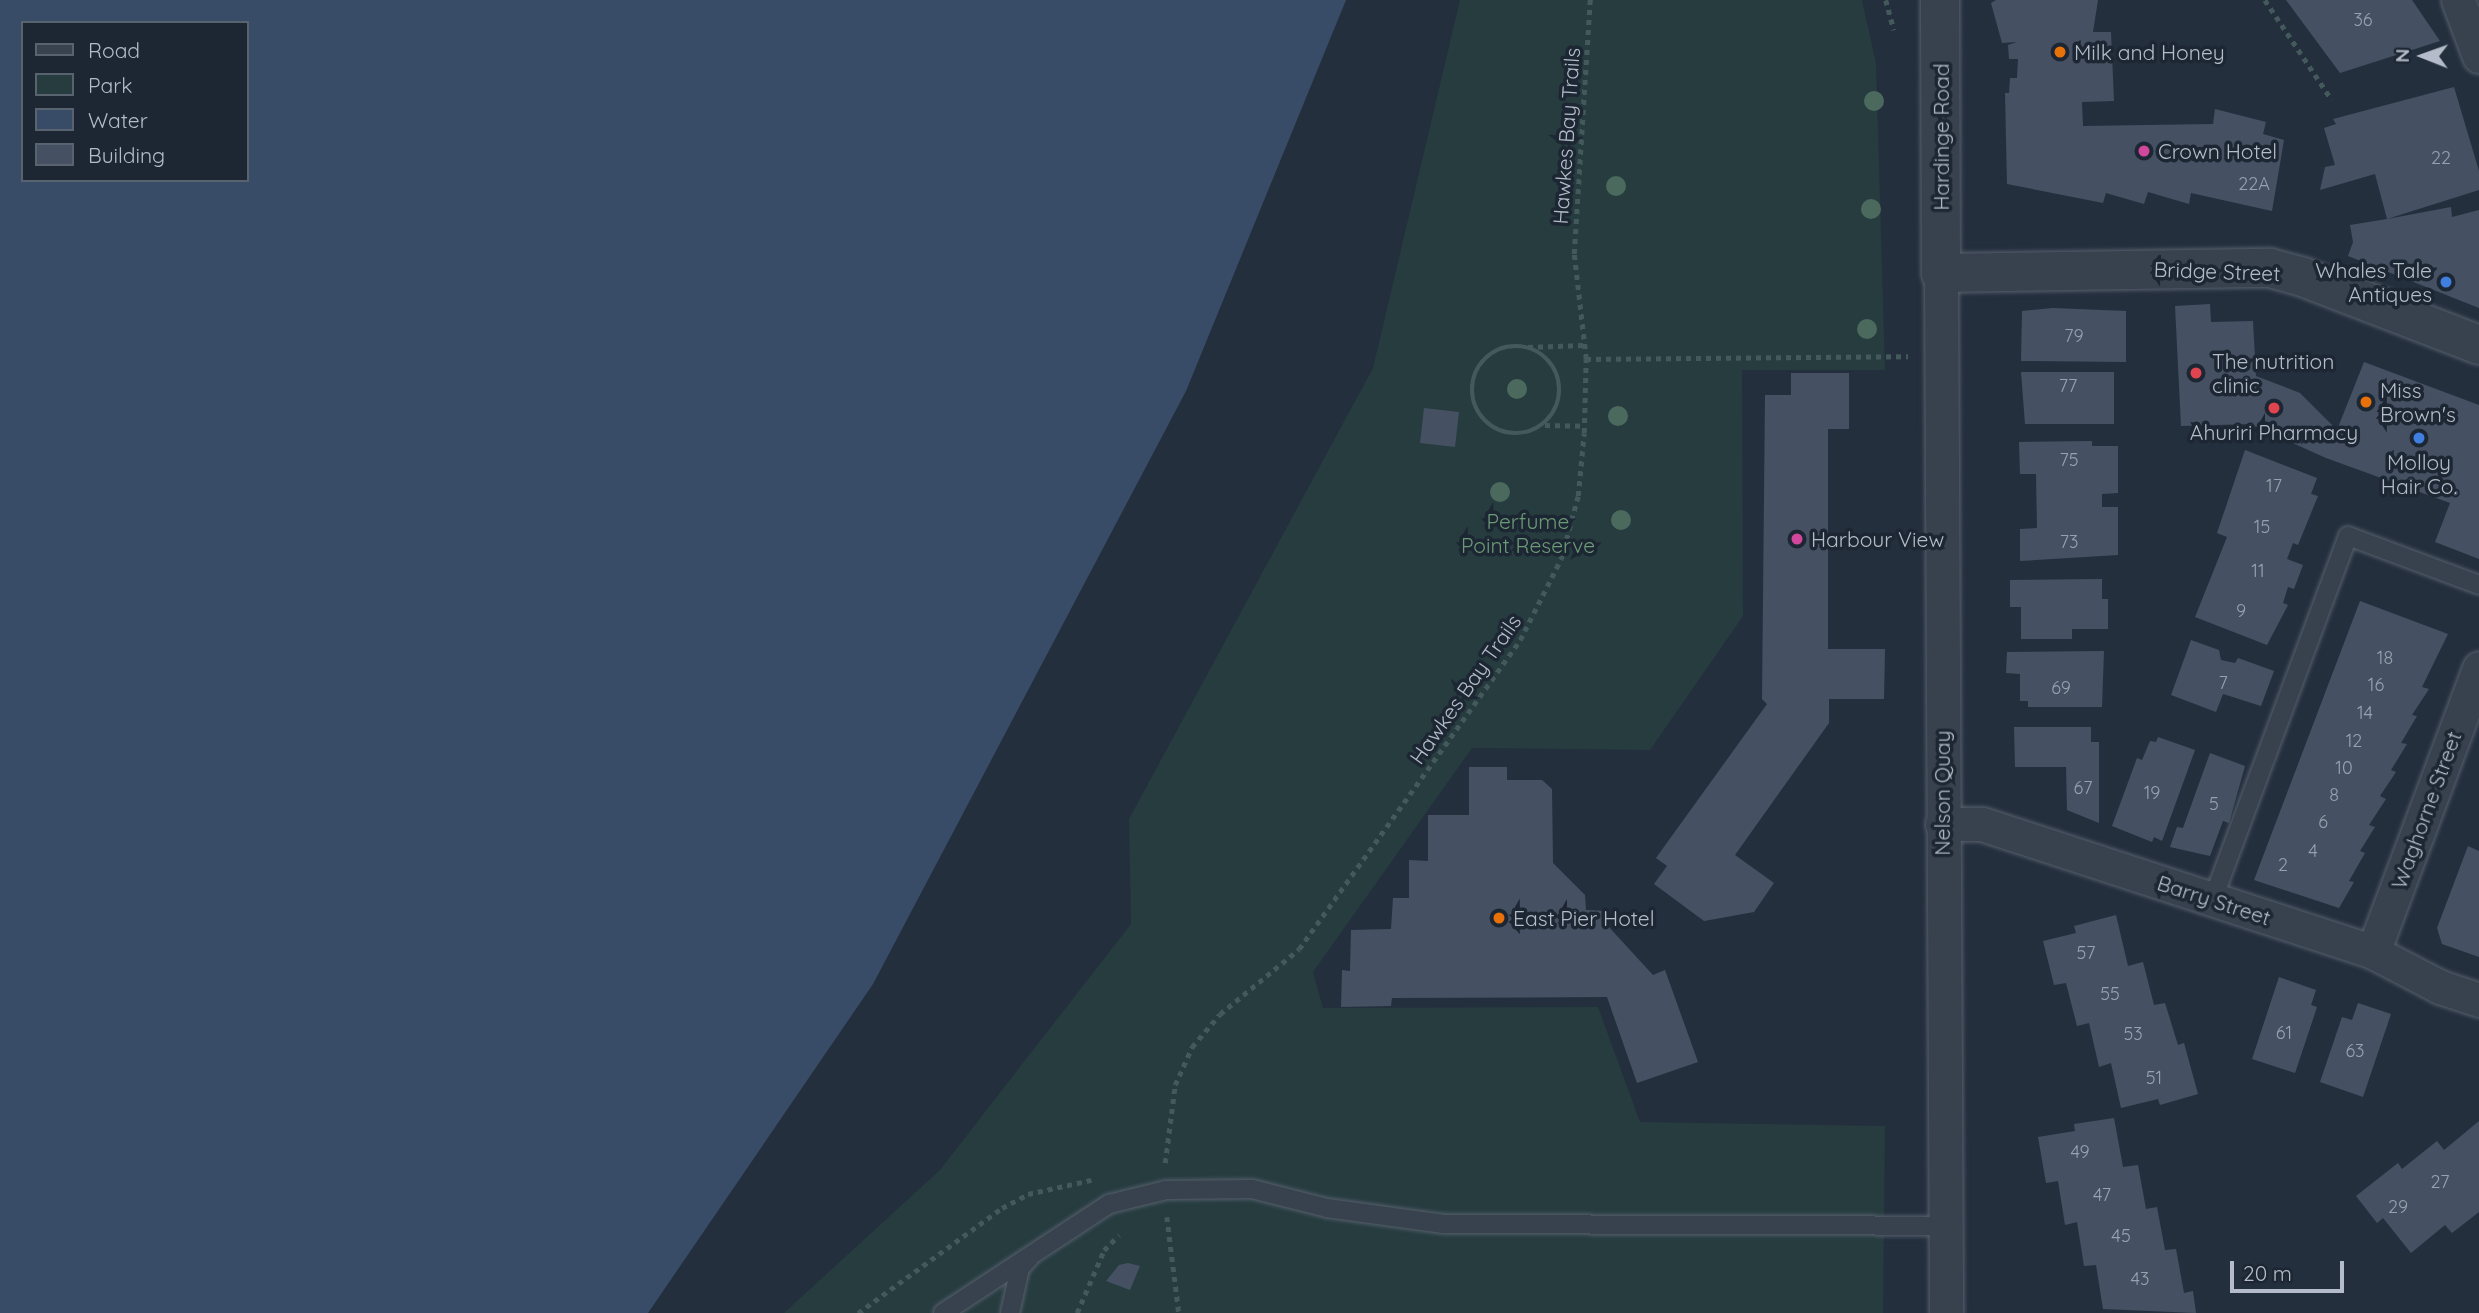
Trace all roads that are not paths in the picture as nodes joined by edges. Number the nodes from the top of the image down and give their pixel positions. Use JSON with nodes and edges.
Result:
{"nodes":[{"id":1,"x":1940,"y":0,"type":"edge"},
{"id":2,"x":2458,"y":0,"type":"edge"},
{"id":3,"x":2479,"y":56,"type":"edge"},
{"id":4,"x":1941,"y":273,"type":"junction"},
{"id":5,"x":2479,"y":345,"type":"edge"},
{"id":6,"x":2479,"y":585,"type":"edge"},
{"id":7,"x":2479,"y":668,"type":"edge"},
{"id":8,"x":1942,"y":824,"type":"junction"},
{"id":9,"x":2213,"y":899,"type":"junction"},
{"id":10,"x":2373,"y":952,"type":"junction"},
{"id":11,"x":2479,"y":1000,"type":"edge"},
{"id":12,"x":1943,"y":1226,"type":"junction"},
{"id":13,"x":1036,"y":1249,"type":"junction"},
{"id":14,"x":943,"y":1313,"type":"edge"},
{"id":15,"x":1010,"y":1313,"type":"edge"},
{"id":16,"x":1946,"y":1313,"type":"edge"}],
"edges":[{"from":1,"to":4,"type":"street","name":"Hardinge Road"},
{"from":2,"to":3,"type":"street"},
{"from":4,"to":5,"type":"street","name":"Bridge Street"},
{"from":4,"to":8,"type":"street","name":"Nelson Quay"},
{"from":6,"to":9,"type":"lane"},
{"from":7,"to":10,"type":"street","name":"Waghorne Street"},
{"from":8,"to":9,"type":"street","name":"Barry Street"},
{"from":8,"to":12,"type":"street","name":"Nelson Quay"},
{"from":9,"to":10,"type":"street","name":"Barry Street"},
{"from":10,"to":11,"type":"street","name":"Barry Street"},
{"from":12,"to":13,"type":"lane"},
{"from":12,"to":16,"type":"street","name":"Nelson Quay"},
{"from":13,"to":14,"type":"lane"},
{"from":13,"to":15,"type":"lane"}]}
